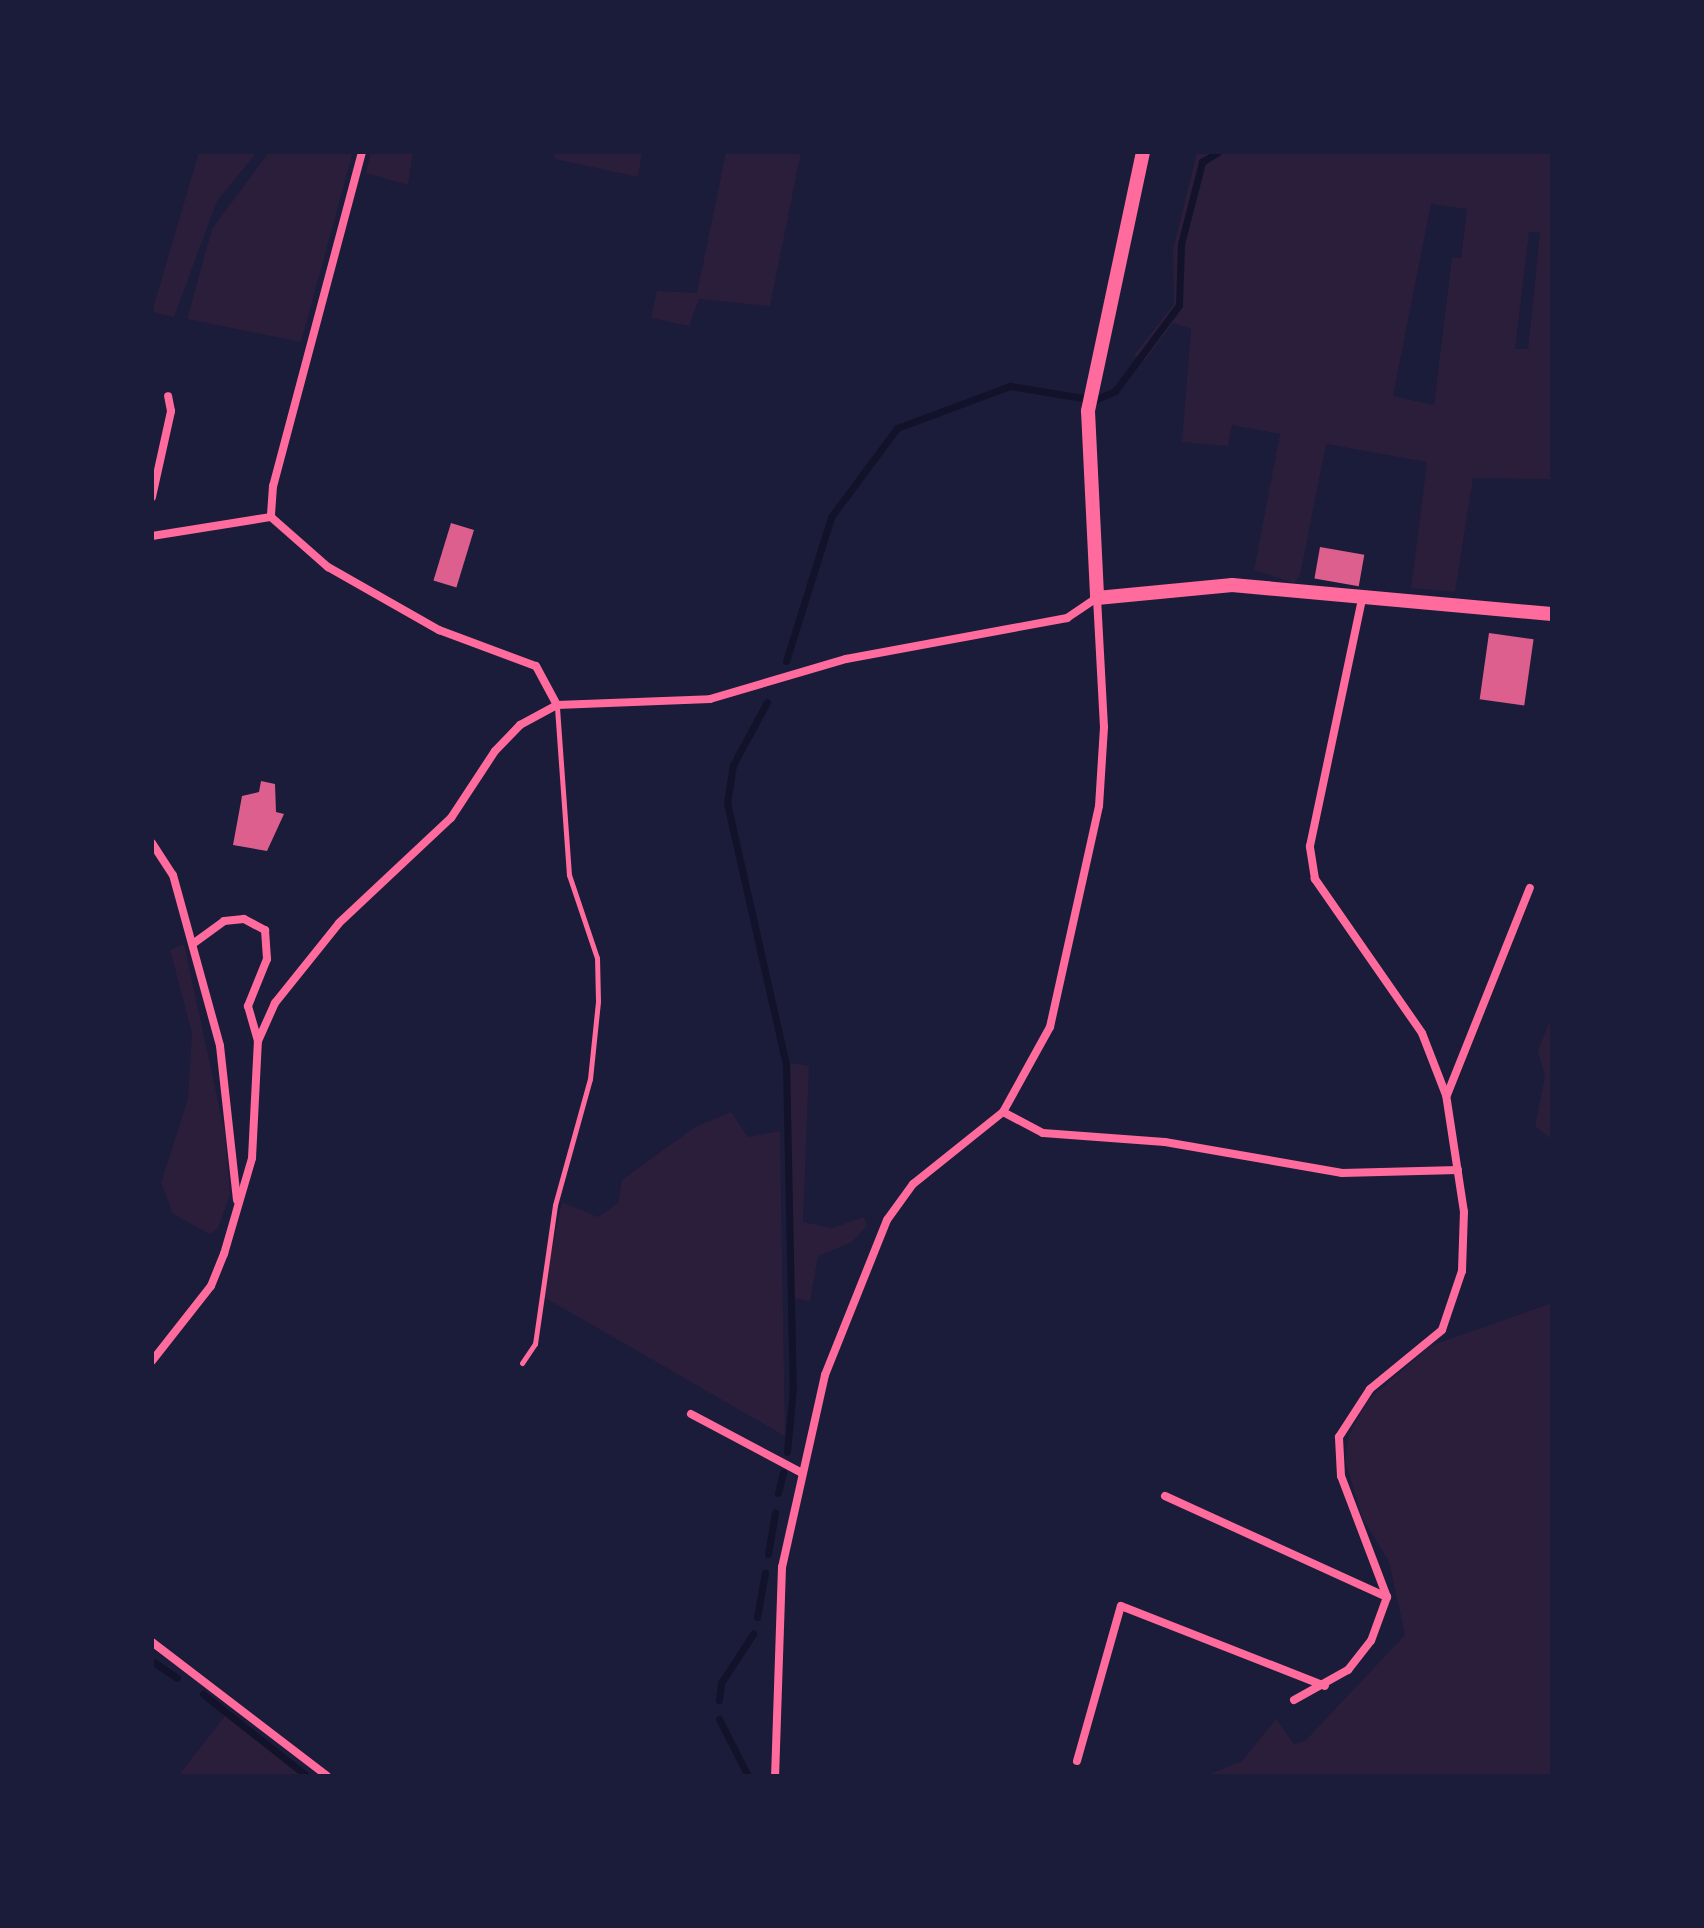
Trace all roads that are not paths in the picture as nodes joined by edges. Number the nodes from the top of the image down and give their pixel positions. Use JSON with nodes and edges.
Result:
{"nodes":[{"id":1,"x":362,"y":152,"type":"edge"},
{"id":2,"x":1143,"y":152,"type":"edge"},
{"id":3,"x":168,"y":396,"type":"dead end"},
{"id":4,"x":152,"y":497,"type":"edge"},
{"id":5,"x":271,"y":517,"type":"junction"},
{"id":6,"x":152,"y":536,"type":"edge"},
{"id":7,"x":1097,"y":598,"type":"junction"},
{"id":8,"x":1362,"y":600,"type":"junction"},
{"id":9,"x":1552,"y":614,"type":"edge"},
{"id":10,"x":557,"y":705,"type":"junction"},
{"id":11,"x":152,"y":843,"type":"edge"},
{"id":12,"x":1530,"y":888,"type":"dead end"},
{"id":13,"x":194,"y":943,"type":"junction"},
{"id":14,"x":258,"y":1041,"type":"junction"},
{"id":15,"x":1446,"y":1095,"type":"junction"},
{"id":16,"x":1003,"y":1112,"type":"junction"},
{"id":17,"x":1458,"y":1170,"type":"junction"},
{"id":18,"x":238,"y":1205,"type":"junction"},
{"id":19,"x":152,"y":1361,"type":"edge"},
{"id":20,"x":522,"y":1363,"type":"dead end"},
{"id":21,"x":691,"y":1414,"type":"dead end"},
{"id":22,"x":802,"y":1473,"type":"junction"},
{"id":23,"x":1165,"y":1496,"type":"dead end"},
{"id":24,"x":1387,"y":1597,"type":"junction"},
{"id":25,"x":152,"y":1642,"type":"edge"},
{"id":26,"x":1325,"y":1686,"type":"junction"},
{"id":27,"x":1294,"y":1700,"type":"dead end"},
{"id":28,"x":1077,"y":1761,"type":"dead end"},
{"id":29,"x":327,"y":1776,"type":"edge"},
{"id":30,"x":775,"y":1776,"type":"edge"}],
"edges":[{"from":1,"to":5,"type":"street"},
{"from":2,"to":7,"type":"street"},
{"from":3,"to":4,"type":"street"},
{"from":5,"to":6,"type":"street"},
{"from":5,"to":10,"type":"street"},
{"from":7,"to":8,"type":"street"},
{"from":7,"to":10,"type":"street"},
{"from":7,"to":16,"type":"street"},
{"from":8,"to":9,"type":"street"},
{"from":8,"to":15,"type":"street"},
{"from":10,"to":14,"type":"street"},
{"from":10,"to":20,"type":"lane"},
{"from":11,"to":13,"type":"street"},
{"from":12,"to":15,"type":"street"},
{"from":13,"to":14,"type":"street"},
{"from":13,"to":18,"type":"street"},
{"from":14,"to":18,"type":"street"},
{"from":15,"to":17,"type":"street"},
{"from":16,"to":17,"type":"street"},
{"from":16,"to":22,"type":"street"},
{"from":17,"to":24,"type":"street"},
{"from":18,"to":19,"type":"street"},
{"from":21,"to":22,"type":"street"},
{"from":22,"to":30,"type":"street"},
{"from":23,"to":24,"type":"street"},
{"from":24,"to":26,"type":"street"},
{"from":25,"to":29,"type":"street"},
{"from":26,"to":27,"type":"street"},
{"from":26,"to":28,"type":"street"}]}
